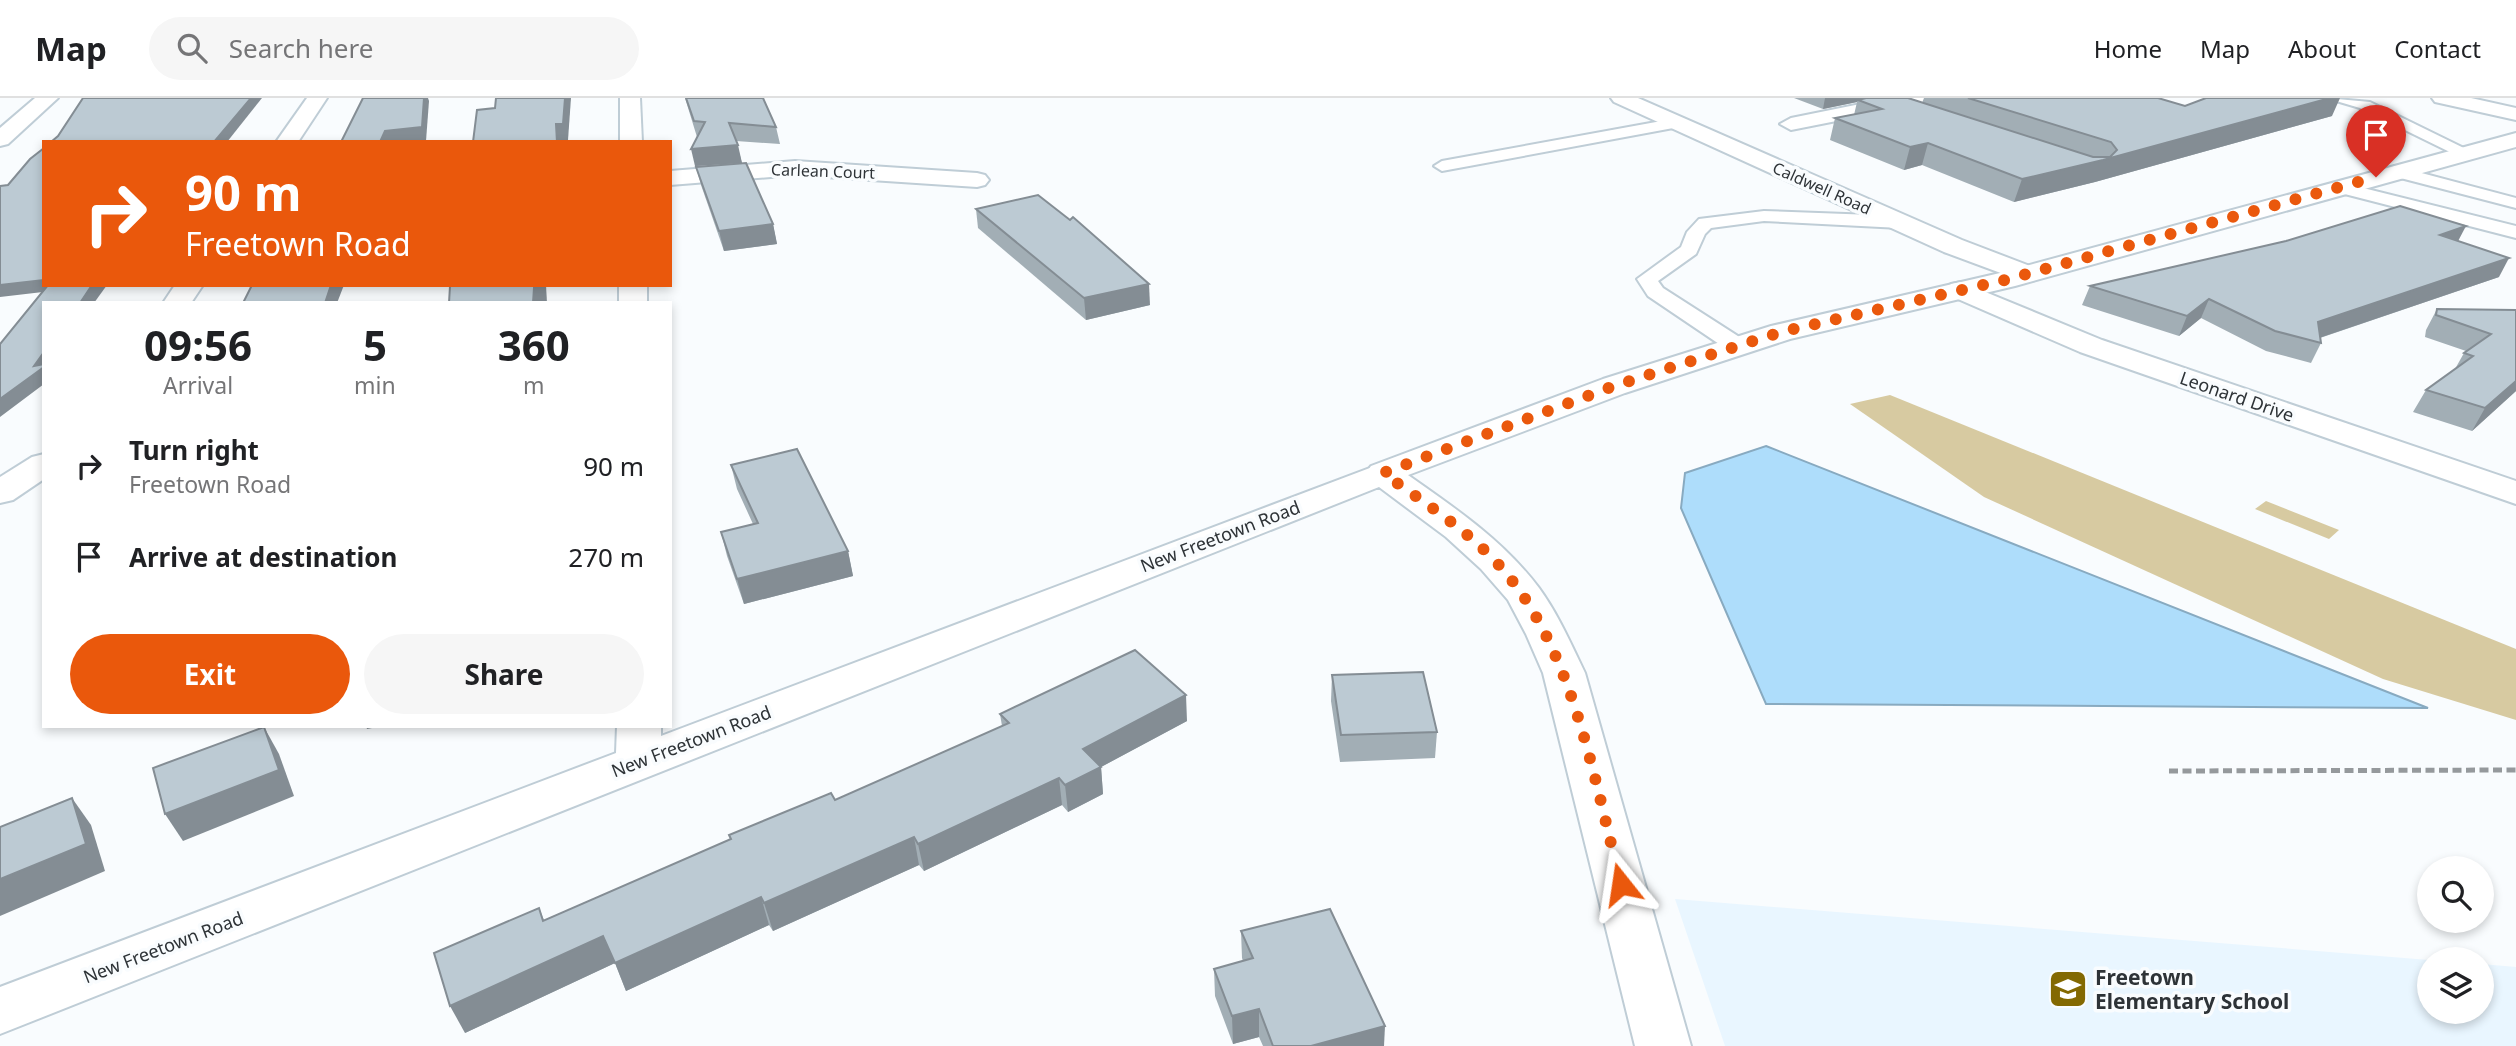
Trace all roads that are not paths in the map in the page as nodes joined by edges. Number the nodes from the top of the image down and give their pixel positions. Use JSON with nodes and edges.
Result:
{"nodes":[{"id":1,"x":48,"y":98,"type":"edge"},
{"id":2,"x":317,"y":98,"type":"edge"},
{"id":3,"x":630,"y":98,"type":"edge"},
{"id":4,"x":1621,"y":98,"type":"edge"},
{"id":5,"x":2334,"y":98,"type":"edge"},
{"id":6,"x":2382,"y":98,"type":"edge"},
{"id":7,"x":2442,"y":98,"type":"edge"},
{"id":8,"x":2365,"y":105,"type":"junction"},
{"id":9,"x":1924,"y":108,"type":"edge"},
{"id":10,"x":2516,"y":114,"type":"edge"},
{"id":11,"x":1678,"y":123,"type":"junction"},
{"id":12,"x":1791,"y":124,"type":"dead end"},
{"id":13,"x":0,"y":139,"type":"edge"},
{"id":14,"x":288,"y":140,"type":"edge"},
{"id":15,"x":631,"y":140,"type":"edge"},
{"id":16,"x":2516,"y":140,"type":"edge"},
{"id":17,"x":2466,"y":153,"type":"junction"},
{"id":18,"x":1442,"y":166,"type":"dead end"},
{"id":19,"x":2396,"y":171,"type":"junction"},
{"id":20,"x":672,"y":178,"type":"edge"},
{"id":21,"x":977,"y":180,"type":"dead end"},
{"id":22,"x":2339,"y":187,"type":"junction"},
{"id":23,"x":2516,"y":203,"type":"edge"},
{"id":24,"x":1900,"y":222,"type":"junction"},
{"id":25,"x":2516,"y":232,"type":"edge"},
{"id":26,"x":2025,"y":274,"type":"junction"},
{"id":27,"x":1961,"y":290,"type":"junction"},
{"id":28,"x":1736,"y":345,"type":"junction"},
{"id":29,"x":42,"y":465,"type":"edge"},
{"id":30,"x":1383,"y":473,"type":"junction"},
{"id":31,"x":0,"y":492,"type":"edge"},
{"id":32,"x":2516,"y":493,"type":"edge"},
{"id":33,"x":639,"y":744,"type":"edge"},
{"id":34,"x":0,"y":1011,"type":"edge"},
{"id":35,"x":1663,"y":1046,"type":"edge"}],
"edges":[{"from":1,"to":13,"type":"street"},
{"from":2,"to":14,"type":"street"},
{"from":3,"to":15,"type":"street"},
{"from":4,"to":11,"type":"street","name":"Caldwell Road"},
{"from":5,"to":8,"type":"lane"},
{"from":6,"to":8,"type":"lane"},
{"from":7,"to":10,"type":"street"},
{"from":8,"to":17,"type":"lane"},
{"from":9,"to":12,"type":"street"},
{"from":11,"to":18,"type":"lane"},
{"from":11,"to":24,"type":"street","name":"Caldwell Road"},
{"from":16,"to":17,"type":"street","name":"New Freetown Road"},
{"from":17,"to":19,"type":"street","name":"New Freetown Road"},
{"from":19,"to":22,"type":"street","name":"New Freetown Road"},
{"from":19,"to":23,"type":"lane"},
{"from":20,"to":21,"type":"street","name":"Carlean Court"},
{"from":22,"to":25,"type":"lane"},
{"from":22,"to":26,"type":"street","name":"New Freetown Road"},
{"from":24,"to":26,"type":"street","name":"Caldwell Road"},
{"from":24,"to":28,"type":"lane"},
{"from":26,"to":27,"type":"street","name":"New Freetown Road"},
{"from":27,"to":28,"type":"street","name":"New Freetown Road"},
{"from":27,"to":32,"type":"street","name":"Leonard Drive"},
{"from":28,"to":30,"type":"street","name":"New Freetown Road"},
{"from":29,"to":31,"type":"street"},
{"from":30,"to":33,"type":"street","name":"New Freetown Road"},
{"from":30,"to":35,"type":"street"},
{"from":33,"to":34,"type":"street","name":"New Freetown Road"}]}
